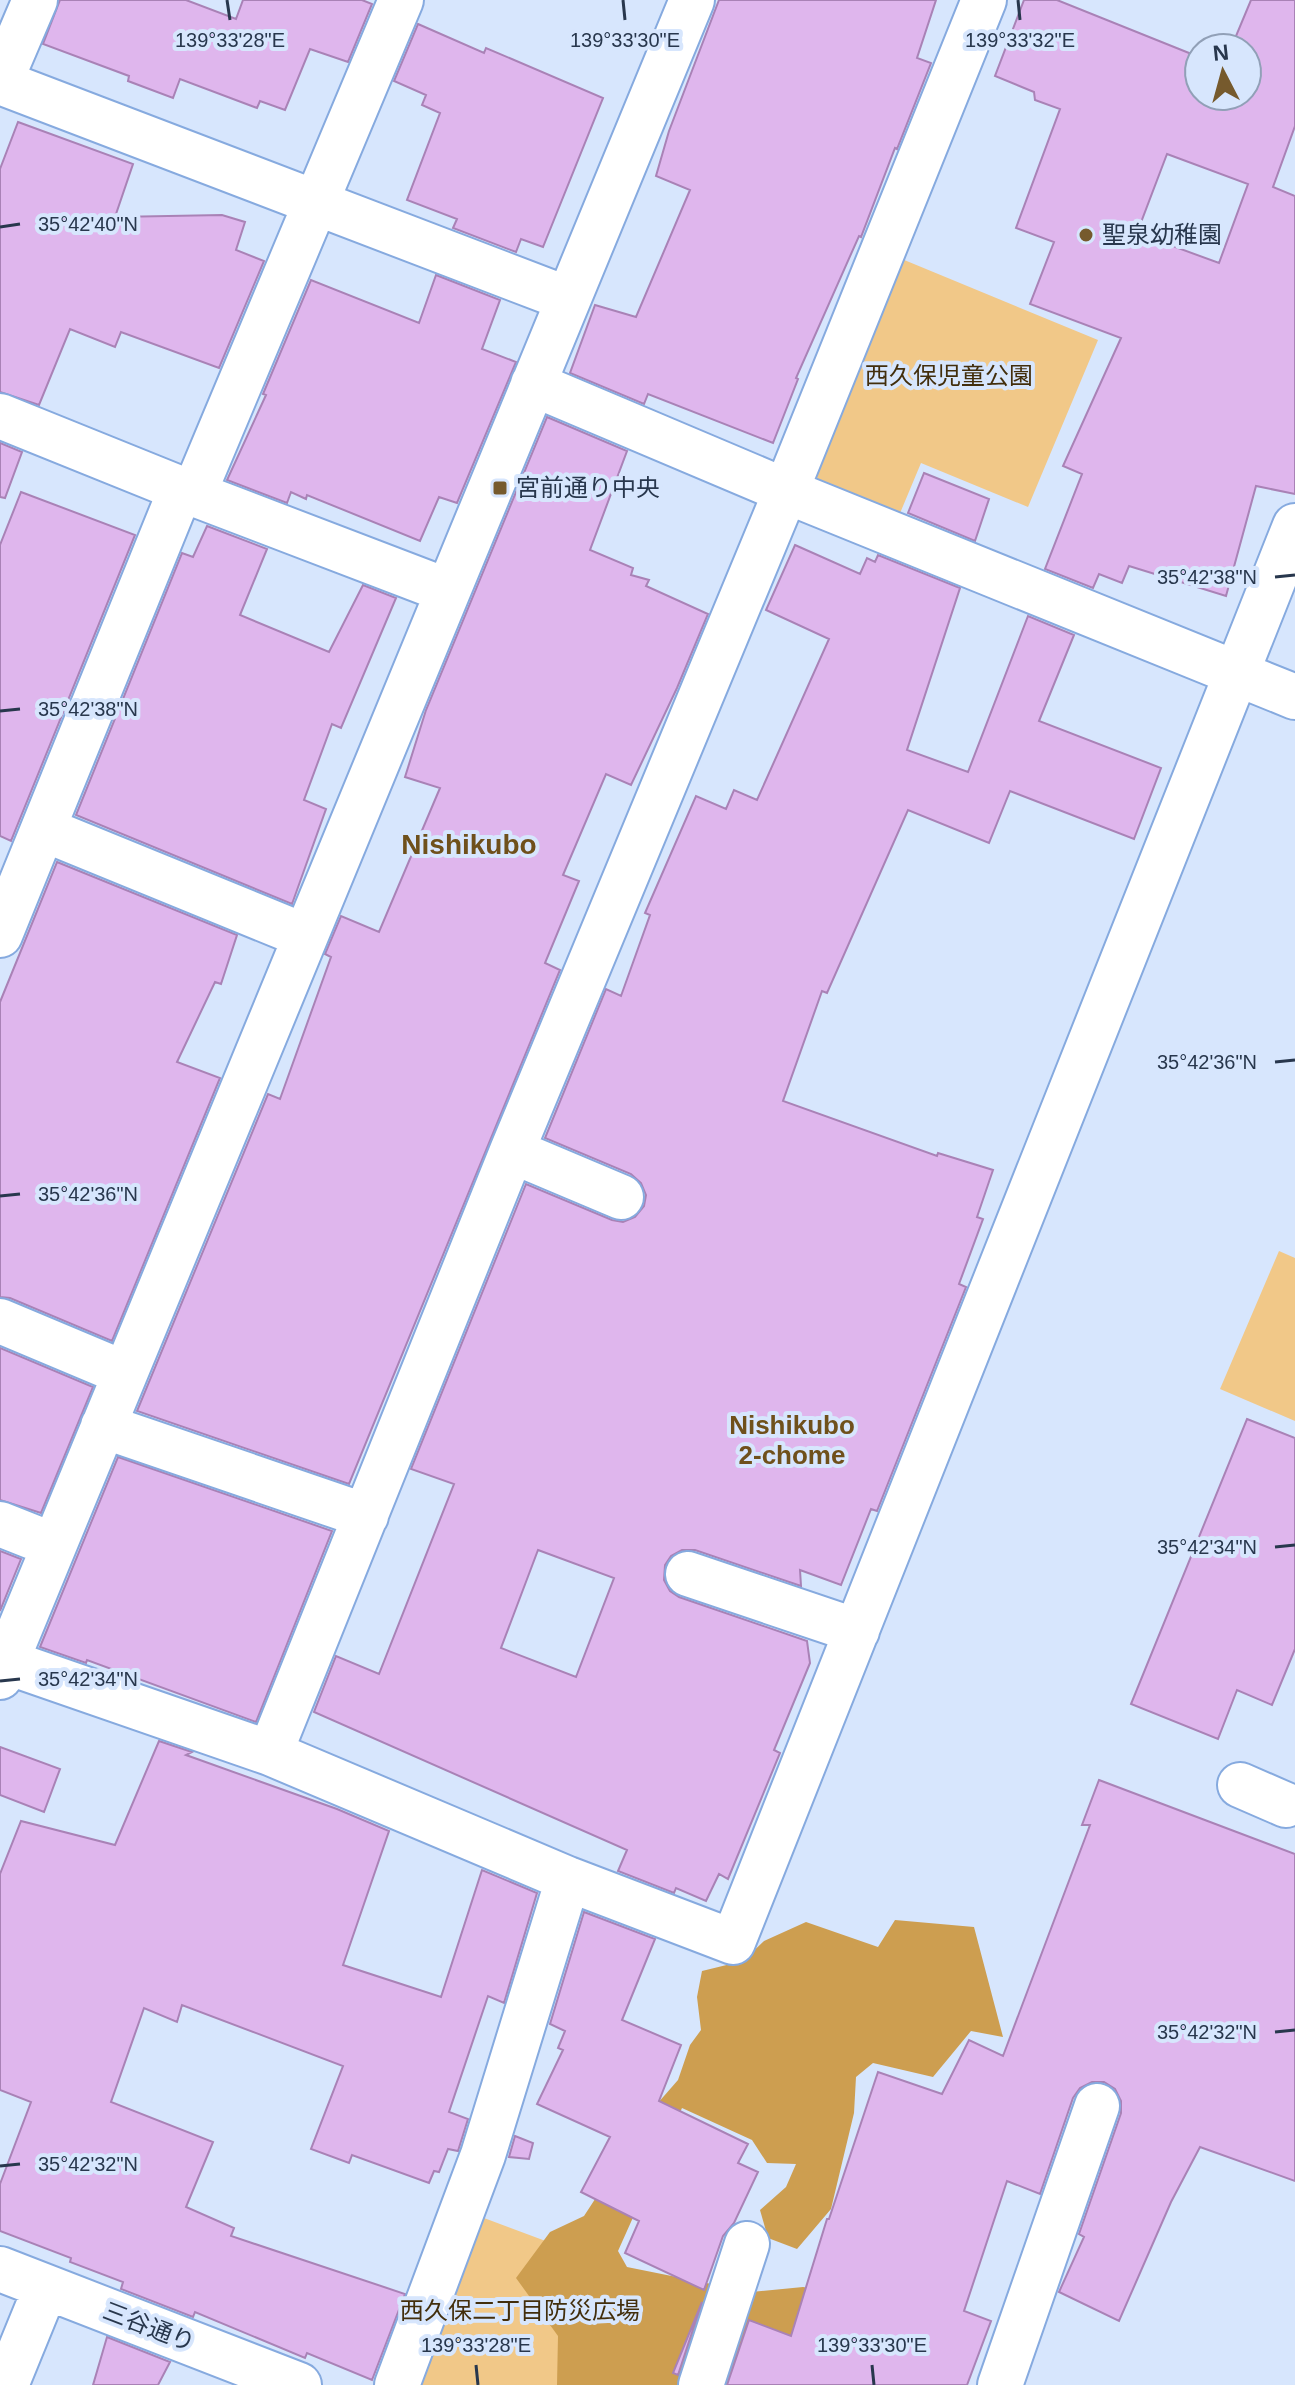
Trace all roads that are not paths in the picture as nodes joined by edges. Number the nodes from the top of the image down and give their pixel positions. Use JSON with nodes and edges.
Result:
{"nodes":[{"id":1,"x":35,"y":0,"type":"edge"},
{"id":2,"x":401,"y":0,"type":"edge"},
{"id":3,"x":692,"y":0,"type":"edge"},
{"id":4,"x":984,"y":0,"type":"edge"},
{"id":5,"x":0,"y":82,"type":"edge"},
{"id":6,"x":316,"y":201,"type":"junction"},
{"id":7,"x":568,"y":299,"type":"junction"},
{"id":8,"x":533,"y":384,"type":"junction"},
{"id":9,"x":0,"y":416,"type":"edge"},
{"id":10,"x":187,"y":491,"type":"junction"},
{"id":11,"x":786,"y":491,"type":"junction"},
{"id":12,"x":1290,"y":553,"type":"edge"},
{"id":13,"x":448,"y":591,"type":"junction"},
{"id":14,"x":1238,"y":673,"type":"junction"},
{"id":15,"x":1295,"y":697,"type":"edge"},
{"id":16,"x":43,"y":829,"type":"junction"},
{"id":17,"x":0,"y":935,"type":"edge"},
{"id":18,"x":305,"y":936,"type":"junction"},
{"id":19,"x":512,"y":1151,"type":"junction"},
{"id":20,"x":621,"y":1197,"type":"dead end"},
{"id":21,"x":0,"y":1321,"type":"edge"},
{"id":22,"x":124,"y":1373,"type":"junction"},
{"id":23,"x":103,"y":1426,"type":"junction"},
{"id":24,"x":366,"y":1516,"type":"junction"},
{"id":25,"x":0,"y":1524,"type":"edge"},
{"id":26,"x":53,"y":1545,"type":"junction"},
{"id":27,"x":688,"y":1574,"type":"dead end"},
{"id":28,"x":857,"y":1631,"type":"junction"},
{"id":29,"x":3,"y":1669,"type":"edge"},
{"id":30,"x":270,"y":1753,"type":"junction"},
{"id":31,"x":1240,"y":1785,"type":"dead end"},
{"id":32,"x":1292,"y":1799,"type":"edge"},
{"id":33,"x":568,"y":1879,"type":"junction"},
{"id":34,"x":1097,"y":2106,"type":"dead end"},
{"id":35,"x":747,"y":2244,"type":"dead end"},
{"id":36,"x":0,"y":2269,"type":"edge"},
{"id":37,"x":46,"y":2287,"type":"junction"},
{"id":38,"x":6,"y":2385,"type":"edge"},
{"id":39,"x":299,"y":2385,"type":"edge"},
{"id":40,"x":397,"y":2385,"type":"edge"},
{"id":41,"x":701,"y":2385,"type":"edge"},
{"id":42,"x":1000,"y":2385,"type":"edge"}],
"edges":[{"from":1,"to":5,"type":"street"},
{"from":2,"to":6,"type":"street"},
{"from":3,"to":7,"type":"street"},
{"from":4,"to":11,"type":"street"},
{"from":5,"to":6,"type":"street"},
{"from":6,"to":7,"type":"street"},
{"from":6,"to":10,"type":"street"},
{"from":7,"to":8,"type":"street"},
{"from":8,"to":11,"type":"street"},
{"from":8,"to":13,"type":"street"},
{"from":9,"to":10,"type":"street"},
{"from":10,"to":13,"type":"street"},
{"from":10,"to":16,"type":"street"},
{"from":11,"to":14,"type":"street"},
{"from":11,"to":19,"type":"street"},
{"from":12,"to":14,"type":"street"},
{"from":13,"to":18,"type":"street"},
{"from":14,"to":15,"type":"street"},
{"from":14,"to":28,"type":"street"},
{"from":16,"to":17,"type":"street"},
{"from":16,"to":18,"type":"street"},
{"from":18,"to":22,"type":"street"},
{"from":19,"to":20,"type":"street"},
{"from":19,"to":24,"type":"street"},
{"from":21,"to":22,"type":"street"},
{"from":22,"to":23,"type":"street"},
{"from":23,"to":24,"type":"street"},
{"from":23,"to":26,"type":"street"},
{"from":24,"to":30,"type":"street"},
{"from":25,"to":26,"type":"street"},
{"from":26,"to":29,"type":"street"},
{"from":27,"to":28,"type":"street"},
{"from":28,"to":33,"type":"street"},
{"from":29,"to":30,"type":"street"},
{"from":30,"to":33,"type":"street"},
{"from":31,"to":32,"type":"street"},
{"from":33,"to":40,"type":"street"},
{"from":34,"to":42,"type":"street"},
{"from":35,"to":41,"type":"street"},
{"from":36,"to":37,"type":"street","name":"三谷通り"},
{"from":37,"to":38,"type":"street"},
{"from":37,"to":39,"type":"street","name":"三谷通り"}]}
